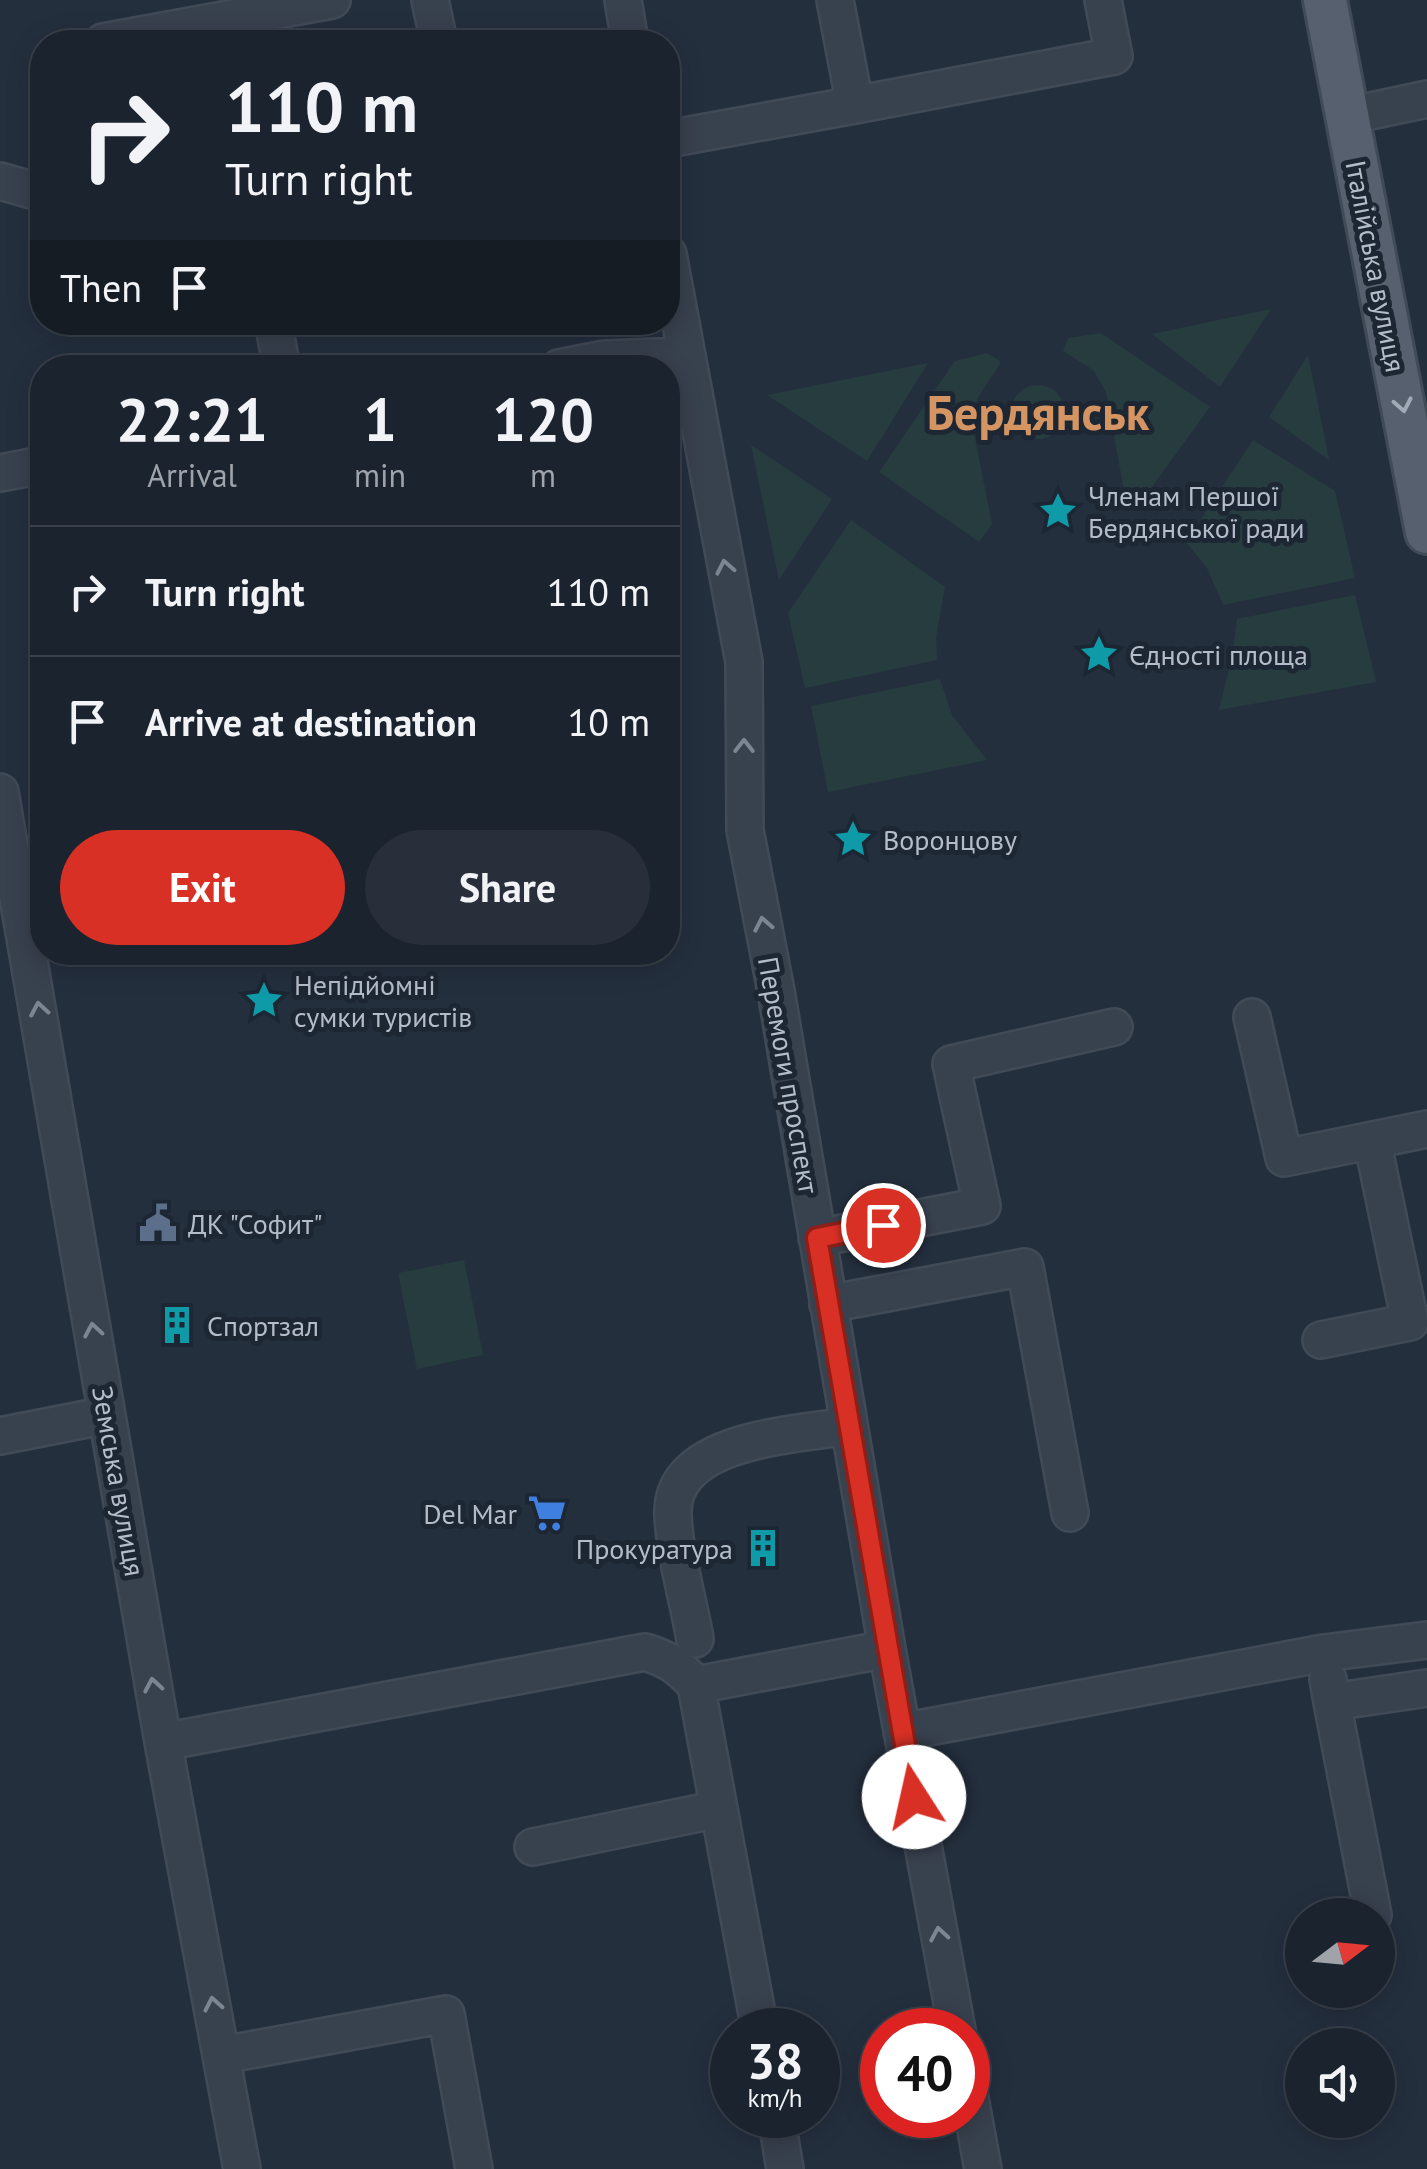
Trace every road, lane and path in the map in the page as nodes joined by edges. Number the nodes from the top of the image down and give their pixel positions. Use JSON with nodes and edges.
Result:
{"nodes":[{"id":1,"x":332,"y":0,"type":"edge"},
{"id":2,"x":430,"y":0,"type":"edge"},
{"id":3,"x":623,"y":0,"type":"edge"},
{"id":4,"x":835,"y":0,"type":"edge"},
{"id":5,"x":1103,"y":0,"type":"edge"},
{"id":6,"x":1325,"y":0,"type":"edge"},
{"id":7,"x":168,"y":30,"type":"edge"},
{"id":8,"x":436,"y":30,"type":"edge"},
{"id":9,"x":628,"y":30,"type":"edge"},
{"id":10,"x":1427,"y":99,"type":"edge"},
{"id":11,"x":855,"y":105,"type":"junction"},
{"id":12,"x":1348,"y":116,"type":"junction"},
{"id":13,"x":680,"y":137,"type":"edge"},
{"id":14,"x":0,"y":181,"type":"edge"},
{"id":15,"x":30,"y":190,"type":"edge"},
{"id":16,"x":680,"y":326,"type":"edge"},
{"id":17,"x":680,"y":356,"type":"edge"},
{"id":18,"x":685,"y":356,"type":"junction"},
{"id":19,"x":30,"y":467,"type":"edge"},
{"id":20,"x":0,"y":473,"type":"edge"},
{"id":21,"x":1427,"y":532,"type":"edge"},
{"id":22,"x":0,"y":792,"type":"edge"},
{"id":23,"x":30,"y":965,"type":"edge"},
{"id":24,"x":30,"y":965,"type":"edge"},
{"id":25,"x":1252,"y":1018,"type":"dead end"},
{"id":26,"x":1114,"y":1028,"type":"dead end"},
{"id":27,"x":1427,"y":1129,"type":"edge"},
{"id":28,"x":1372,"y":1140,"type":"junction"},
{"id":29,"x":817,"y":1238,"type":"junction"},
{"id":30,"x":828,"y":1304,"type":"junction"},
{"id":31,"x":1321,"y":1340,"type":"dead end"},
{"id":32,"x":108,"y":1414,"type":"junction"},
{"id":33,"x":848,"y":1426,"type":"junction"},
{"id":34,"x":0,"y":1436,"type":"edge"},
{"id":35,"x":1070,"y":1513,"type":"dead end"},
{"id":36,"x":695,"y":1638,"type":"dead end"},
{"id":37,"x":1427,"y":1640,"type":"edge"},
{"id":38,"x":886,"y":1650,"type":"junction"},
{"id":39,"x":1324,"y":1653,"type":"junction"},
{"id":40,"x":696,"y":1685,"type":"junction"},
{"id":41,"x":1427,"y":1688,"type":"edge"},
{"id":42,"x":1332,"y":1702,"type":"junction"},
{"id":43,"x":902,"y":1732,"type":"junction"},
{"id":44,"x":163,"y":1742,"type":"junction"},
{"id":45,"x":719,"y":1809,"type":"junction"},
{"id":46,"x":533,"y":1847,"type":"dead end"},
{"id":47,"x":1370,"y":1898,"type":"edge"},
{"id":48,"x":756,"y":2008,"type":"edge"},
{"id":49,"x":953,"y":2008,"type":"edge"},
{"id":50,"x":223,"y":2055,"type":"junction"},
{"id":51,"x":780,"y":2138,"type":"edge"},
{"id":52,"x":977,"y":2138,"type":"edge"},
{"id":53,"x":242,"y":2169,"type":"edge"},
{"id":54,"x":474,"y":2169,"type":"edge"},
{"id":55,"x":785,"y":2169,"type":"edge"},
{"id":56,"x":983,"y":2169,"type":"edge"}],
"edges":[{"from":1,"to":7,"type":"street"},
{"from":2,"to":8,"type":"street"},
{"from":3,"to":9,"type":"street"},
{"from":4,"to":11,"type":"street"},
{"from":5,"to":11,"type":"street"},
{"from":6,"to":12,"type":"main road","name":"Італійська вулиця"},
{"from":10,"to":12,"type":"street"},
{"from":11,"to":13,"type":"street"},
{"from":12,"to":21,"type":"main road","name":"Італійська вулиця","one_way":true},
{"from":14,"to":15,"type":"street"},
{"from":16,"to":18,"type":"street","name":"Перемоги проспект"},
{"from":17,"to":18,"type":"street"},
{"from":29,"to":18,"type":"street","name":"Перемоги проспект","one_way":true},
{"from":19,"to":20,"type":"street"},
{"from":24,"to":22,"type":"street","name":"Земська вулиця","one_way":true},
{"from":32,"to":23,"type":"street","name":"Земська вулиця","one_way":true},
{"from":25,"to":28,"type":"street"},
{"from":26,"to":29,"type":"street"},
{"from":27,"to":28,"type":"street"},
{"from":28,"to":31,"type":"street"},
{"from":29,"to":30,"type":"street","name":"Перемоги проспект"},
{"from":30,"to":33,"type":"street","name":"Перемоги проспект"},
{"from":30,"to":35,"type":"street"},
{"from":32,"to":34,"type":"street"},
{"from":44,"to":32,"type":"street","name":"Земська вулиця","one_way":true},
{"from":33,"to":36,"type":"street"},
{"from":33,"to":38,"type":"street","name":"Перемоги проспект"},
{"from":37,"to":39,"type":"street"},
{"from":38,"to":40,"type":"street"},
{"from":38,"to":43,"type":"street","name":"Перемоги проспект"},
{"from":39,"to":42,"type":"street"},
{"from":39,"to":43,"type":"street"},
{"from":40,"to":44,"type":"street"},
{"from":40,"to":45,"type":"street"},
{"from":41,"to":42,"type":"street"},
{"from":42,"to":47,"type":"street"},
{"from":49,"to":43,"type":"street","name":"Перемоги проспект","one_way":true},
{"from":50,"to":44,"type":"street","name":"Земська вулиця","one_way":true},
{"from":45,"to":46,"type":"street"},
{"from":45,"to":48,"type":"street"},
{"from":50,"to":53,"type":"street","name":"Земська вулиця"},
{"from":50,"to":54,"type":"street"},
{"from":51,"to":55,"type":"street"},
{"from":52,"to":56,"type":"street"}]}
